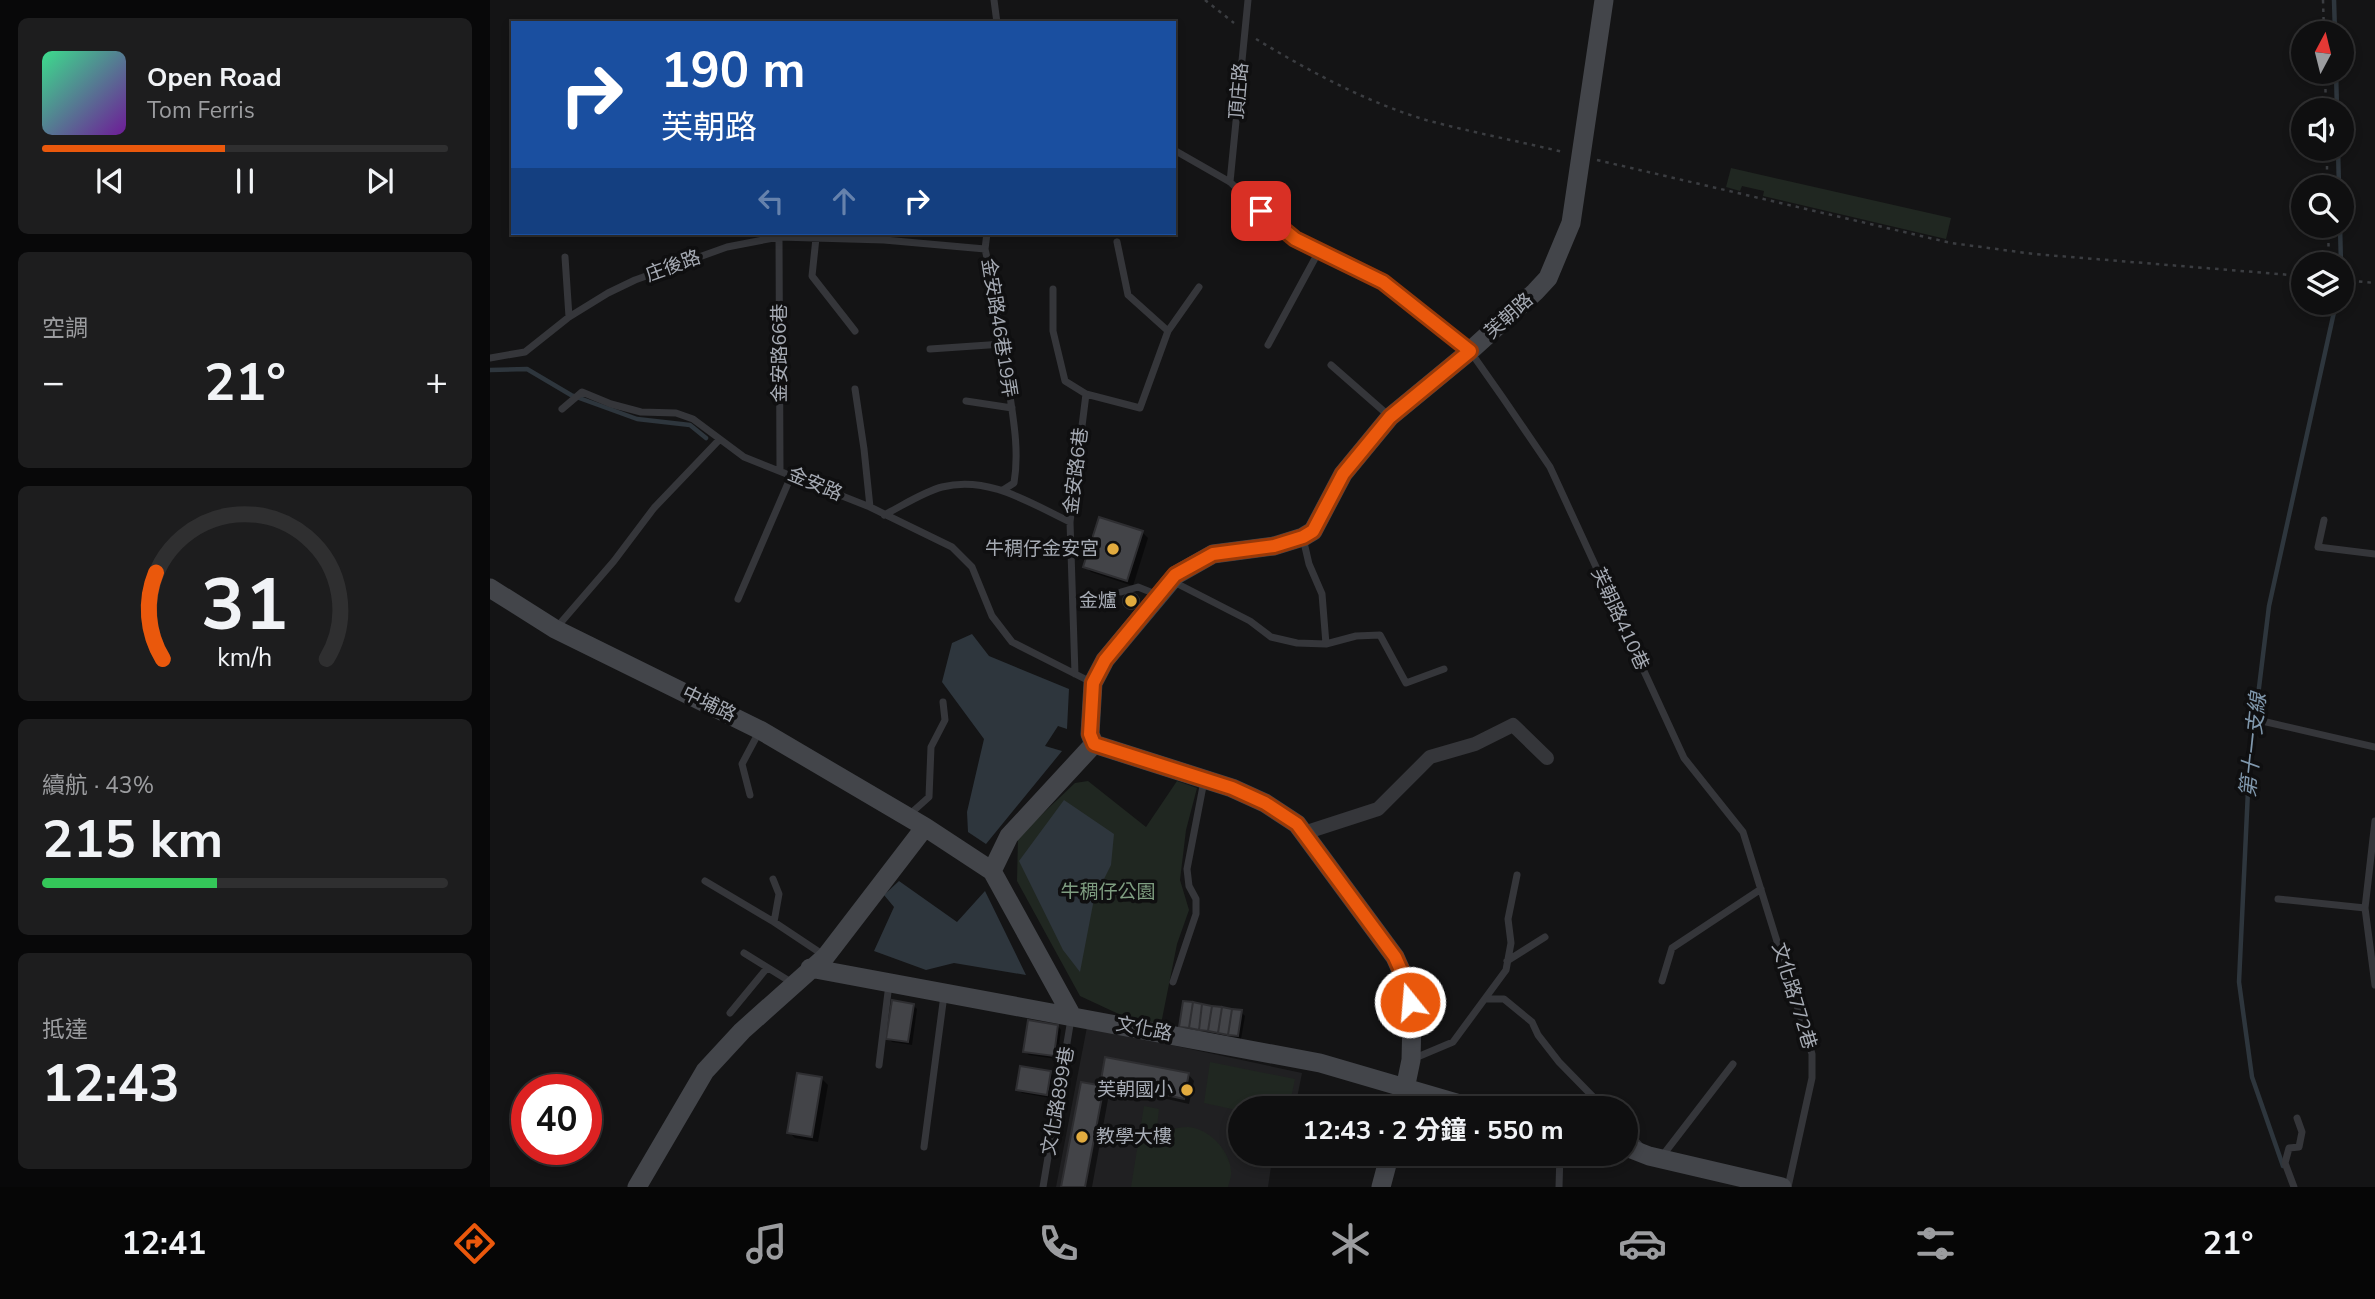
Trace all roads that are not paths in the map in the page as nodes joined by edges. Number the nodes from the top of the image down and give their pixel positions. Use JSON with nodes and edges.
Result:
{"nodes":[{"id":1,"x":994,"y":0,"type":"edge"},
{"id":2,"x":1248,"y":0,"type":"edge"},
{"id":3,"x":1604,"y":0,"type":"edge"},
{"id":4,"x":998,"y":21,"type":"edge"},
{"id":5,"x":1176,"y":151,"type":"edge"},
{"id":6,"x":1230,"y":182,"type":"junction"},
{"id":7,"x":987,"y":235,"type":"edge"},
{"id":8,"x":779,"y":237,"type":"junction"},
{"id":9,"x":816,"y":238,"type":"junction"},
{"id":10,"x":1117,"y":242,"type":"dead end"},
{"id":11,"x":985,"y":249,"type":"junction"},
{"id":12,"x":1319,"y":251,"type":"junction"},
{"id":13,"x":565,"y":257,"type":"dead end"},
{"id":14,"x":1199,"y":287,"type":"dead end"},
{"id":15,"x":1053,"y":289,"type":"dead end"},
{"id":16,"x":569,"y":317,"type":"junction"},
{"id":17,"x":855,"y":331,"type":"dead end"},
{"id":18,"x":1168,"y":331,"type":"junction"},
{"id":19,"x":1003,"y":344,"type":"junction"},
{"id":20,"x":1268,"y":345,"type":"dead end"},
{"id":21,"x":930,"y":349,"type":"dead end"},
{"id":22,"x":1470,"y":351,"type":"junction"},
{"id":23,"x":490,"y":358,"type":"edge"},
{"id":24,"x":1331,"y":365,"type":"dead end"},
{"id":25,"x":855,"y":389,"type":"dead end"},
{"id":26,"x":1086,"y":394,"type":"junction"},
{"id":27,"x":966,"y":401,"type":"dead end"},
{"id":28,"x":1012,"y":408,"type":"junction"},
{"id":29,"x":562,"y":409,"type":"dead end"},
{"id":30,"x":1390,"y":417,"type":"junction"},
{"id":31,"x":719,"y":440,"type":"junction"},
{"id":32,"x":780,"y":469,"type":"junction"},
{"id":33,"x":792,"y":474,"type":"junction"},
{"id":34,"x":1003,"y":490,"type":"junction"},
{"id":35,"x":870,"y":508,"type":"junction"},
{"id":36,"x":884,"y":515,"type":"junction"},
{"id":37,"x":2323,"y":520,"type":"dead end"},
{"id":38,"x":1070,"y":522,"type":"junction"},
{"id":39,"x":1303,"y":537,"type":"junction"},
{"id":40,"x":2375,"y":554,"type":"edge"},
{"id":41,"x":490,"y":588,"type":"edge"},
{"id":42,"x":1165,"y":588,"type":"junction"},
{"id":43,"x":1121,"y":592,"type":"dead end"},
{"id":44,"x":738,"y":599,"type":"dead end"},
{"id":45,"x":555,"y":629,"type":"junction"},
{"id":46,"x":1326,"y":645,"type":"junction"},
{"id":47,"x":1444,"y":668,"type":"dead end"},
{"id":48,"x":1075,"y":674,"type":"junction"},
{"id":49,"x":1093,"y":683,"type":"junction"},
{"id":50,"x":943,"y":702,"type":"dead end"},
{"id":51,"x":2262,"y":721,"type":"dead end"},
{"id":52,"x":760,"y":730,"type":"junction"},
{"id":53,"x":1094,"y":744,"type":"junction"},
{"id":54,"x":2375,"y":747,"type":"edge"},
{"id":55,"x":1547,"y":758,"type":"dead end"},
{"id":56,"x":1205,"y":780,"type":"junction"},
{"id":57,"x":750,"y":795,"type":"dead end"},
{"id":58,"x":907,"y":817,"type":"junction"},
{"id":59,"x":2375,"y":821,"type":"edge"},
{"id":60,"x":925,"y":827,"type":"junction"},
{"id":61,"x":1304,"y":833,"type":"junction"},
{"id":62,"x":992,"y":871,"type":"junction"},
{"id":63,"x":1517,"y":875,"type":"dead end"},
{"id":64,"x":773,"y":879,"type":"dead end"},
{"id":65,"x":705,"y":881,"type":"dead end"},
{"id":66,"x":1761,"y":889,"type":"junction"},
{"id":67,"x":2278,"y":899,"type":"dead end"},
{"id":68,"x":2365,"y":908,"type":"junction"},
{"id":69,"x":774,"y":922,"type":"junction"},
{"id":70,"x":2372,"y":929,"type":"edge"},
{"id":71,"x":1545,"y":937,"type":"dead end"},
{"id":72,"x":744,"y":953,"type":"dead end"},
{"id":73,"x":826,"y":956,"type":"junction"},
{"id":74,"x":2373,"y":960,"type":"edge"},
{"id":75,"x":1507,"y":961,"type":"junction"},
{"id":76,"x":767,"y":968,"type":"junction"},
{"id":77,"x":810,"y":968,"type":"junction"},
{"id":78,"x":1662,"y":981,"type":"dead end"},
{"id":79,"x":1173,"y":982,"type":"dead end"},
{"id":80,"x":889,"y":984,"type":"junction"},
{"id":81,"x":795,"y":985,"type":"junction"},
{"id":82,"x":2375,"y":985,"type":"edge"},
{"id":83,"x":944,"y":992,"type":"junction"},
{"id":84,"x":1486,"y":999,"type":"junction"},
{"id":85,"x":730,"y":1013,"type":"dead end"},
{"id":86,"x":1072,"y":1016,"type":"junction"},
{"id":87,"x":1411,"y":1059,"type":"junction"},
{"id":88,"x":1733,"y":1064,"type":"dead end"},
{"id":89,"x":879,"y":1065,"type":"dead end"},
{"id":90,"x":1396,"y":1096,"type":"edge"},
{"id":91,"x":1404,"y":1096,"type":"edge"},
{"id":92,"x":1592,"y":1096,"type":"edge"},
{"id":93,"x":2297,"y":1118,"type":"dead end"},
{"id":94,"x":1638,"y":1142,"type":"edge"},
{"id":95,"x":924,"y":1147,"type":"dead end"},
{"id":96,"x":1638,"y":1152,"type":"edge"},
{"id":97,"x":1655,"y":1158,"type":"junction"},
{"id":98,"x":1387,"y":1166,"type":"edge"},
{"id":99,"x":1560,"y":1166,"type":"edge"},
{"id":100,"x":1759,"y":1185,"type":"edge"},
{"id":101,"x":637,"y":1187,"type":"edge"},
{"id":102,"x":1043,"y":1187,"type":"edge"},
{"id":103,"x":1381,"y":1187,"type":"edge"},
{"id":104,"x":1559,"y":1187,"type":"edge"},
{"id":105,"x":1782,"y":1187,"type":"edge"},
{"id":106,"x":1788,"y":1187,"type":"edge"},
{"id":107,"x":2294,"y":1187,"type":"edge"}],
"edges":[{"from":1,"to":4,"type":"lane"},
{"from":2,"to":6,"type":"lane","name":"頂庄路"},
{"from":3,"to":22,"type":"street","name":"芙朝路"},
{"from":5,"to":6,"type":"lane"},
{"from":6,"to":12,"type":"lane"},
{"from":7,"to":11,"type":"lane"},
{"from":8,"to":9,"type":"lane","name":"庄後路"},
{"from":8,"to":16,"type":"lane","name":"庄後路"},
{"from":8,"to":32,"type":"lane","name":"金安路66巷"},
{"from":9,"to":11,"type":"lane","name":"庄後路"},
{"from":9,"to":17,"type":"lane"},
{"from":10,"to":18,"type":"lane"},
{"from":11,"to":19,"type":"lane","name":"金安路46巷19弄"},
{"from":12,"to":20,"type":"lane"},
{"from":12,"to":22,"type":"lane"},
{"from":13,"to":16,"type":"lane"},
{"from":14,"to":18,"type":"lane"},
{"from":15,"to":26,"type":"lane"},
{"from":16,"to":23,"type":"lane","name":"庄後路"},
{"from":18,"to":26,"type":"lane"},
{"from":19,"to":21,"type":"lane"},
{"from":19,"to":28,"type":"lane","name":"金安路46巷19弄"},
{"from":22,"to":30,"type":"street","name":"芙朝路"},
{"from":22,"to":66,"type":"lane","name":"芙朝路410巷"},
{"from":24,"to":30,"type":"lane"},
{"from":25,"to":35,"type":"lane"},
{"from":26,"to":38,"type":"lane","name":"金安路6巷"},
{"from":27,"to":28,"type":"lane","name":"金安路46巷19弄"},
{"from":28,"to":34,"type":"lane","name":"金安路46巷19弄"},
{"from":29,"to":31,"type":"lane","name":"金安路"},
{"from":30,"to":39,"type":"street","name":"芙朝路"},
{"from":31,"to":32,"type":"lane","name":"金安路"},
{"from":31,"to":45,"type":"lane"},
{"from":32,"to":33,"type":"lane","name":"金安路"},
{"from":33,"to":35,"type":"lane","name":"金安路"},
{"from":33,"to":44,"type":"lane"},
{"from":34,"to":36,"type":"lane"},
{"from":34,"to":38,"type":"lane"},
{"from":35,"to":36,"type":"lane","name":"金安路"},
{"from":36,"to":48,"type":"lane","name":"金安路"},
{"from":37,"to":40,"type":"lane"},
{"from":38,"to":48,"type":"lane","name":"金安路6巷"},
{"from":39,"to":42,"type":"street"},
{"from":39,"to":46,"type":"lane"},
{"from":41,"to":45,"type":"street","name":"中埔路"},
{"from":42,"to":43,"type":"lane"},
{"from":42,"to":46,"type":"lane"},
{"from":42,"to":49,"type":"street"},
{"from":45,"to":52,"type":"street","name":"中埔路"},
{"from":46,"to":47,"type":"lane"},
{"from":48,"to":49,"type":"lane","name":"金安路"},
{"from":49,"to":53,"type":"street"},
{"from":50,"to":58,"type":"lane"},
{"from":51,"to":54,"type":"lane"},
{"from":52,"to":57,"type":"lane"},
{"from":52,"to":58,"type":"street","name":"中埔路"},
{"from":53,"to":56,"type":"street"},
{"from":53,"to":62,"type":"street"},
{"from":55,"to":61,"type":"street"},
{"from":56,"to":61,"type":"street"},
{"from":56,"to":79,"type":"lane"},
{"from":58,"to":60,"type":"street","name":"中埔路"},
{"from":59,"to":68,"type":"lane"},
{"from":60,"to":62,"type":"street","name":"中埔路"},
{"from":60,"to":73,"type":"street"},
{"from":61,"to":87,"type":"street"},
{"from":62,"to":86,"type":"street"},
{"from":63,"to":75,"type":"lane"},
{"from":64,"to":69,"type":"lane"},
{"from":65,"to":69,"type":"lane"},
{"from":66,"to":78,"type":"lane"},
{"from":66,"to":106,"type":"lane","name":"文化路772巷"},
{"from":67,"to":68,"type":"lane"},
{"from":68,"to":70,"type":"lane"},
{"from":69,"to":73,"type":"lane"},
{"from":70,"to":74,"type":"lane"},
{"from":71,"to":75,"type":"lane"},
{"from":72,"to":76,"type":"lane"},
{"from":73,"to":77,"type":"street"},
{"from":74,"to":82,"type":"lane"},
{"from":75,"to":84,"type":"lane"},
{"from":76,"to":81,"type":"lane"},
{"from":76,"to":85,"type":"lane"},
{"from":77,"to":80,"type":"street","name":"文化路"},
{"from":77,"to":81,"type":"street"},
{"from":80,"to":83,"type":"street","name":"文化路"},
{"from":80,"to":89,"type":"lane"},
{"from":81,"to":101,"type":"street"},
{"from":83,"to":86,"type":"street","name":"文化路"},
{"from":83,"to":95,"type":"lane"},
{"from":84,"to":87,"type":"lane"},
{"from":84,"to":92,"type":"lane"},
{"from":86,"to":90,"type":"street","name":"文化路"},
{"from":86,"to":102,"type":"lane","name":"文化路899巷"},
{"from":87,"to":91,"type":"street"},
{"from":88,"to":97,"type":"lane"},
{"from":93,"to":107,"type":"lane"},
{"from":94,"to":97,"type":"lane"},
{"from":96,"to":97,"type":"street"},
{"from":97,"to":100,"type":"street"},
{"from":98,"to":103,"type":"street"},
{"from":99,"to":104,"type":"lane"},
{"from":100,"to":105,"type":"street"}]}
